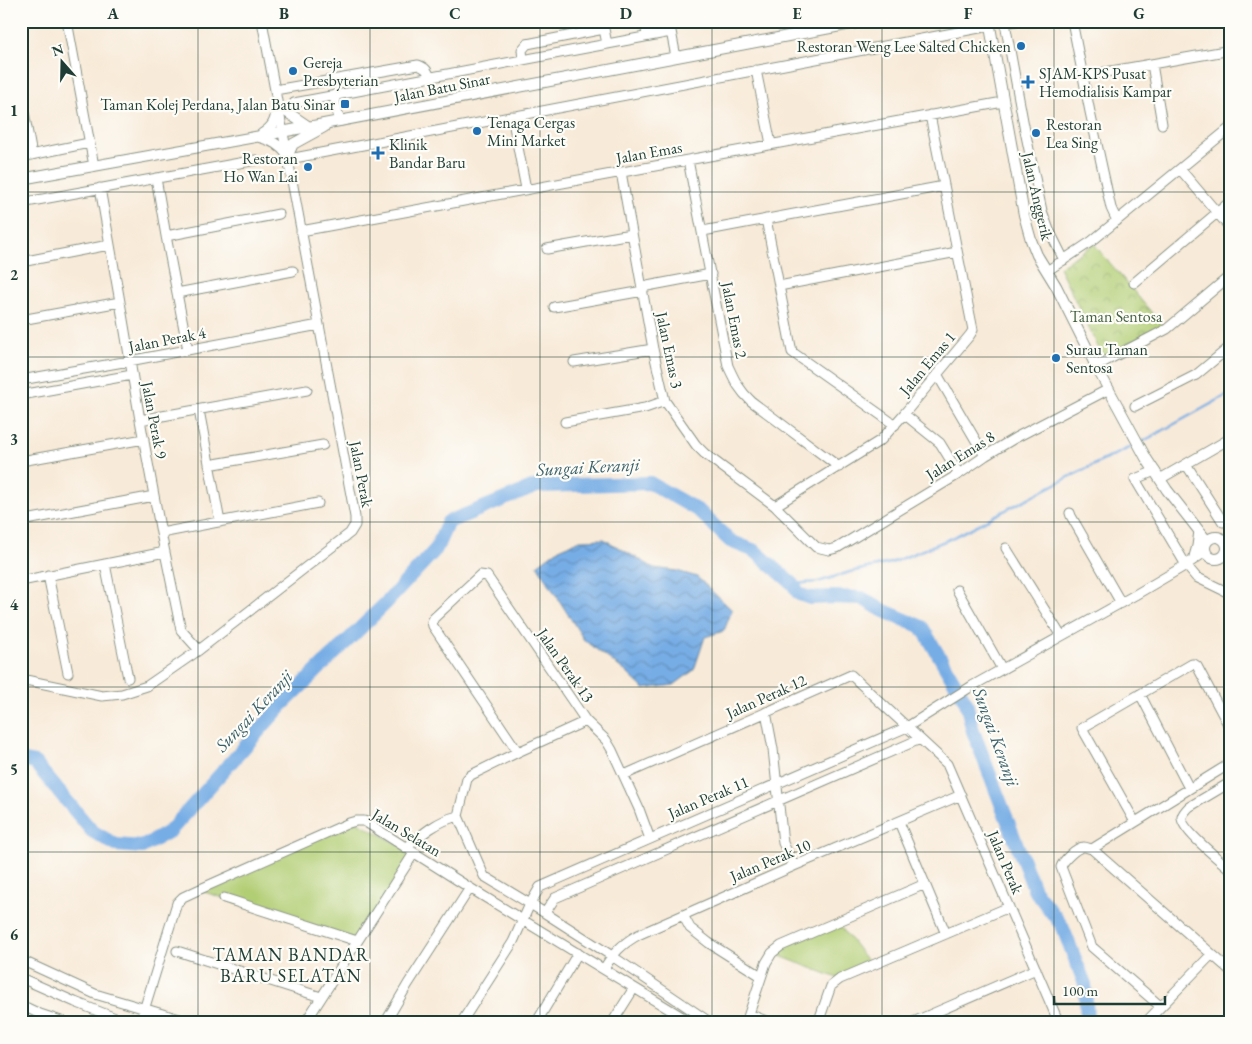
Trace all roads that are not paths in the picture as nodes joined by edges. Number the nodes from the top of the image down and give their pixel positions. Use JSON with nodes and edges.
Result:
{"nodes":[{"id":1,"x":67,"y":21,"type":"edge"},
{"id":2,"x":263,"y":21,"type":"edge"},
{"id":3,"x":645,"y":21,"type":"edge"},
{"id":4,"x":668,"y":21,"type":"edge"},
{"id":5,"x":867,"y":21,"type":"edge"},
{"id":6,"x":1016,"y":21,"type":"edge"},
{"id":7,"x":1072,"y":21,"type":"edge"},
{"id":8,"x":989,"y":24,"type":"edge"},
{"id":9,"x":671,"y":32,"type":"junction"},
{"id":10,"x":647,"y":36,"type":"junction"},
{"id":11,"x":607,"y":44,"type":"junction"},
{"id":12,"x":1231,"y":50,"type":"edge"},
{"id":13,"x":676,"y":57,"type":"junction"},
{"id":14,"x":523,"y":60,"type":"junction"},
{"id":15,"x":1152,"y":64,"type":"junction"},
{"id":16,"x":756,"y":70,"type":"junction"},
{"id":17,"x":1083,"y":76,"type":"junction"},
{"id":18,"x":430,"y":77,"type":"junction"},
{"id":19,"x":274,"y":90,"type":"junction"},
{"id":20,"x":334,"y":95,"type":"junction"},
{"id":21,"x":21,"y":96,"type":"edge"},
{"id":22,"x":1002,"y":102,"type":"junction"},
{"id":23,"x":294,"y":103,"type":"dead end"},
{"id":24,"x":278,"y":106,"type":"junction"},
{"id":25,"x":930,"y":115,"type":"junction"},
{"id":26,"x":512,"y":116,"type":"junction"},
{"id":27,"x":337,"y":122,"type":"junction"},
{"id":28,"x":1162,"y":124,"type":"dead end"},
{"id":29,"x":1024,"y":126,"type":"junction"},
{"id":30,"x":309,"y":127,"type":"junction"},
{"id":31,"x":1231,"y":127,"type":"edge"},
{"id":32,"x":1007,"y":129,"type":"junction"},
{"id":33,"x":283,"y":132,"type":"junction"},
{"id":34,"x":258,"y":137,"type":"junction"},
{"id":35,"x":89,"y":143,"type":"junction"},
{"id":36,"x":771,"y":144,"type":"junction"},
{"id":37,"x":32,"y":155,"type":"junction"},
{"id":38,"x":21,"y":157,"type":"edge"},
{"id":39,"x":288,"y":157,"type":"junction"},
{"id":40,"x":256,"y":160,"type":"dead end"},
{"id":41,"x":688,"y":160,"type":"junction"},
{"id":42,"x":94,"y":166,"type":"junction"},
{"id":43,"x":1180,"y":169,"type":"junction"},
{"id":44,"x":620,"y":172,"type":"junction"},
{"id":45,"x":156,"y":178,"type":"junction"},
{"id":46,"x":21,"y":179,"type":"edge"},
{"id":47,"x":944,"y":186,"type":"junction"},
{"id":48,"x":100,"y":188,"type":"junction"},
{"id":49,"x":526,"y":189,"type":"junction"},
{"id":50,"x":1231,"y":201,"type":"edge"},
{"id":51,"x":21,"y":203,"type":"edge"},
{"id":52,"x":1217,"y":213,"type":"junction"},
{"id":53,"x":279,"y":214,"type":"dead end"},
{"id":54,"x":766,"y":219,"type":"junction"},
{"id":55,"x":1116,"y":221,"type":"junction"},
{"id":56,"x":1231,"y":229,"type":"edge"},
{"id":57,"x":302,"y":231,"type":"junction"},
{"id":58,"x":703,"y":231,"type":"junction"},
{"id":59,"x":631,"y":234,"type":"junction"},
{"id":60,"x":166,"y":236,"type":"junction"},
{"id":61,"x":109,"y":245,"type":"junction"},
{"id":62,"x":547,"y":249,"type":"dead end"},
{"id":63,"x":957,"y":252,"type":"junction"},
{"id":64,"x":1064,"y":260,"type":"junction"},
{"id":65,"x":21,"y":262,"type":"edge"},
{"id":66,"x":292,"y":271,"type":"dead end"},
{"id":67,"x":1047,"y":271,"type":"junction"},
{"id":68,"x":711,"y":274,"type":"junction"},
{"id":69,"x":1231,"y":275,"type":"edge"},
{"id":70,"x":1134,"y":283,"type":"dead end"},
{"id":71,"x":779,"y":286,"type":"junction"},
{"id":72,"x":642,"y":289,"type":"junction"},
{"id":73,"x":177,"y":293,"type":"junction"},
{"id":74,"x":120,"y":302,"type":"junction"},
{"id":75,"x":554,"y":308,"type":"dead end"},
{"id":76,"x":21,"y":320,"type":"edge"},
{"id":77,"x":319,"y":325,"type":"junction"},
{"id":78,"x":1231,"y":346,"type":"edge"},
{"id":79,"x":653,"y":349,"type":"junction"},
{"id":80,"x":188,"y":350,"type":"junction"},
{"id":81,"x":129,"y":361,"type":"junction"},
{"id":82,"x":574,"y":362,"type":"dead end"},
{"id":83,"x":1096,"y":366,"type":"junction"},
{"id":84,"x":937,"y":374,"type":"junction"},
{"id":85,"x":132,"y":375,"type":"junction"},
{"id":86,"x":21,"y":380,"type":"edge"},
{"id":87,"x":307,"y":390,"type":"dead end"},
{"id":88,"x":1109,"y":390,"type":"junction"},
{"id":89,"x":21,"y":395,"type":"edge"},
{"id":90,"x":665,"y":401,"type":"junction"},
{"id":91,"x":1135,"y":406,"type":"dead end"},
{"id":92,"x":199,"y":410,"type":"junction"},
{"id":93,"x":904,"y":414,"type":"junction"},
{"id":94,"x":140,"y":420,"type":"junction"},
{"id":95,"x":565,"y":422,"type":"dead end"},
{"id":96,"x":895,"y":426,"type":"junction"},
{"id":97,"x":1231,"y":438,"type":"edge"},
{"id":98,"x":144,"y":439,"type":"junction"},
{"id":99,"x":323,"y":445,"type":"dead end"},
{"id":100,"x":985,"y":456,"type":"junction"},
{"id":101,"x":21,"y":461,"type":"edge"},
{"id":102,"x":1186,"y":464,"type":"junction"},
{"id":103,"x":209,"y":465,"type":"junction"},
{"id":104,"x":839,"y":467,"type":"junction"},
{"id":105,"x":959,"y":474,"type":"junction"},
{"id":106,"x":1157,"y":475,"type":"junction"},
{"id":107,"x":154,"y":496,"type":"junction"},
{"id":108,"x":318,"y":503,"type":"dead end"},
{"id":109,"x":775,"y":506,"type":"junction"},
{"id":110,"x":1070,"y":513,"type":"dead end"},
{"id":111,"x":21,"y":521,"type":"edge"},
{"id":112,"x":220,"y":522,"type":"junction"},
{"id":113,"x":1222,"y":522,"type":"dead end"},
{"id":114,"x":1199,"y":531,"type":"junction"},
{"id":115,"x":161,"y":533,"type":"junction"},
{"id":116,"x":1207,"y":541,"type":"junction"},
{"id":117,"x":1006,"y":548,"type":"dead end"},
{"id":118,"x":1228,"y":548,"type":"edge"},
{"id":119,"x":829,"y":550,"type":"joint"},
{"id":120,"x":165,"y":552,"type":"junction"},
{"id":121,"x":1205,"y":552,"type":"junction"},
{"id":122,"x":1189,"y":562,"type":"junction"},
{"id":123,"x":105,"y":564,"type":"junction"},
{"id":124,"x":48,"y":575,"type":"junction"},
{"id":125,"x":21,"y":581,"type":"edge"},
{"id":126,"x":956,"y":590,"type":"dead end"},
{"id":127,"x":1231,"y":594,"type":"edge"},
{"id":128,"x":1121,"y":602,"type":"junction"},
{"id":129,"x":1061,"y":636,"type":"junction"},
{"id":130,"x":199,"y":650,"type":"junction"},
{"id":131,"x":1002,"y":669,"type":"junction"},
{"id":132,"x":68,"y":673,"type":"dead end"},
{"id":133,"x":128,"y":678,"type":"dead end"},
{"id":134,"x":21,"y":679,"type":"edge"},
{"id":135,"x":1140,"y":694,"type":"junction"},
{"id":136,"x":766,"y":712,"type":"junction"},
{"id":137,"x":586,"y":721,"type":"junction"},
{"id":138,"x":907,"y":728,"type":"junction"},
{"id":139,"x":1231,"y":730,"type":"edge"},
{"id":140,"x":920,"y":739,"type":"junction"},
{"id":141,"x":518,"y":752,"type":"junction"},
{"id":142,"x":1231,"y":763,"type":"edge"},
{"id":143,"x":624,"y":774,"type":"junction"},
{"id":144,"x":1231,"y":782,"type":"edge"},
{"id":145,"x":777,"y":784,"type":"junction"},
{"id":146,"x":1189,"y":788,"type":"junction"},
{"id":147,"x":961,"y":795,"type":"junction"},
{"id":148,"x":778,"y":800,"type":"junction"},
{"id":149,"x":458,"y":816,"type":"junction"},
{"id":150,"x":899,"y":822,"type":"junction"},
{"id":151,"x":1135,"y":822,"type":"junction"},
{"id":152,"x":650,"y":839,"type":"junction"},
{"id":153,"x":1092,"y":849,"type":"junction"},
{"id":154,"x":410,"y":851,"type":"junction"},
{"id":155,"x":794,"y":866,"type":"junction"},
{"id":156,"x":1231,"y":870,"type":"edge"},
{"id":157,"x":925,"y":884,"type":"junction"},
{"id":158,"x":470,"y":888,"type":"junction"},
{"id":159,"x":224,"y":898,"type":"dead end"},
{"id":160,"x":530,"y":904,"type":"junction"},
{"id":161,"x":1009,"y":907,"type":"junction"},
{"id":162,"x":546,"y":913,"type":"junction"},
{"id":163,"x":683,"y":915,"type":"junction"},
{"id":164,"x":523,"y":920,"type":"junction"},
{"id":165,"x":946,"y":934,"type":"junction"},
{"id":166,"x":357,"y":940,"type":"junction"},
{"id":167,"x":177,"y":951,"type":"dead end"},
{"id":168,"x":578,"y":953,"type":"junction"},
{"id":169,"x":1212,"y":954,"type":"junction"},
{"id":170,"x":612,"y":956,"type":"junction"},
{"id":171,"x":21,"y":960,"type":"edge"},
{"id":172,"x":604,"y":969,"type":"junction"},
{"id":173,"x":1036,"y":969,"type":"junction"},
{"id":174,"x":1231,"y":971,"type":"edge"},
{"id":175,"x":761,"y":976,"type":"junction"},
{"id":176,"x":21,"y":978,"type":"edge"},
{"id":177,"x":634,"y":988,"type":"junction"},
{"id":178,"x":321,"y":997,"type":"junction"},
{"id":179,"x":21,"y":1005,"type":"edge"},
{"id":180,"x":1160,"y":1006,"type":"junction"},
{"id":181,"x":145,"y":1009,"type":"junction"},
{"id":182,"x":748,"y":1019,"type":"edge"},
{"id":183,"x":688,"y":1022,"type":"edge"},
{"id":184,"x":67,"y":1023,"type":"edge"},
{"id":185,"x":128,"y":1023,"type":"edge"},
{"id":186,"x":140,"y":1023,"type":"edge"},
{"id":187,"x":193,"y":1023,"type":"edge"},
{"id":188,"x":305,"y":1023,"type":"edge"},
{"id":189,"x":385,"y":1023,"type":"edge"},
{"id":190,"x":461,"y":1023,"type":"edge"},
{"id":191,"x":536,"y":1023,"type":"edge"},
{"id":192,"x":612,"y":1023,"type":"edge"},
{"id":193,"x":711,"y":1023,"type":"edge"},
{"id":194,"x":771,"y":1023,"type":"edge"},
{"id":195,"x":818,"y":1023,"type":"edge"},
{"id":196,"x":911,"y":1023,"type":"edge"},
{"id":197,"x":1059,"y":1023,"type":"edge"},
{"id":198,"x":1145,"y":1023,"type":"edge"}],
"edges":[{"from":1,"to":35,"type":"street"},
{"from":2,"to":19,"type":"street","name":"Jalan Perak"},
{"from":3,"to":10,"type":"street"},
{"from":4,"to":9,"type":"street"},
{"from":5,"to":13,"type":"street","name":"Jalan Batu Sinar"},
{"from":6,"to":29,"type":"street"},
{"from":7,"to":17,"type":"street"},
{"from":8,"to":16,"type":"street"},
{"from":8,"to":22,"type":"street","name":"Jalan Anggerik"},
{"from":9,"to":10,"type":"street","name":"Jalan Batu Sinar"},
{"from":9,"to":13,"type":"street"},
{"from":10,"to":11,"type":"street","name":"Jalan Batu Sinar"},
{"from":11,"to":14,"type":"street","name":"Jalan Batu Sinar"},
{"from":11,"to":14,"type":"street"},
{"from":12,"to":15,"type":"street"},
{"from":13,"to":27,"type":"street","name":"Jalan Batu Sinar"},
{"from":14,"to":18,"type":"street","name":"Jalan Batu Sinar"},
{"from":15,"to":17,"type":"street"},
{"from":15,"to":28,"type":"street"},
{"from":16,"to":26,"type":"street"},
{"from":16,"to":36,"type":"street"},
{"from":17,"to":55,"type":"street"},
{"from":18,"to":19,"type":"street","name":"Jalan Batu Sinar"},
{"from":18,"to":20,"type":"street"},
{"from":19,"to":24,"type":"street","name":"Jalan Perak"},
{"from":20,"to":23,"type":"street"},
{"from":20,"to":27,"type":"street"},
{"from":21,"to":37,"type":"street"},
{"from":22,"to":25,"type":"street","name":"Jalan Emas"},
{"from":22,"to":32,"type":"street","name":"Jalan Anggerik"},
{"from":24,"to":30,"type":"street"},
{"from":24,"to":33,"type":"street","name":"Jalan Perak"},
{"from":24,"to":34,"type":"street"},
{"from":25,"to":36,"type":"street","name":"Jalan Emas"},
{"from":25,"to":47,"type":"street","name":"Jalan Emas 1"},
{"from":26,"to":39,"type":"street"},
{"from":26,"to":49,"type":"street"},
{"from":27,"to":30,"type":"street","name":"Jalan Batu Sinar"},
{"from":27,"to":39,"type":"street"},
{"from":29,"to":32,"type":"street"},
{"from":29,"to":64,"type":"street"},
{"from":30,"to":33,"type":"street","name":"Jalan Batu Sinar"},
{"from":31,"to":43,"type":"street"},
{"from":32,"to":67,"type":"street","name":"Jalan Anggerik"},
{"from":33,"to":34,"type":"street","name":"Jalan Batu Sinar"},
{"from":33,"to":39,"type":"street","name":"Jalan Perak"},
{"from":34,"to":39,"type":"street"},
{"from":34,"to":42,"type":"street","name":"Jalan Batu Sinar"},
{"from":35,"to":37,"type":"street"},
{"from":35,"to":42,"type":"street"},
{"from":36,"to":41,"type":"street","name":"Jalan Emas"},
{"from":37,"to":38,"type":"street"},
{"from":39,"to":57,"type":"street","name":"Jalan Perak"},
{"from":40,"to":45,"type":"street"},
{"from":41,"to":44,"type":"street","name":"Jalan Emas"},
{"from":41,"to":58,"type":"street","name":"Jalan Emas 2"},
{"from":42,"to":46,"type":"street","name":"Jalan Batu Sinar"},
{"from":43,"to":52,"type":"street"},
{"from":43,"to":55,"type":"street"},
{"from":44,"to":49,"type":"street","name":"Jalan Emas"},
{"from":44,"to":59,"type":"street","name":"Jalan Emas 3"},
{"from":45,"to":48,"type":"street"},
{"from":45,"to":60,"type":"street"},
{"from":47,"to":54,"type":"street"},
{"from":47,"to":63,"type":"street","name":"Jalan Emas 1"},
{"from":48,"to":51,"type":"street"},
{"from":48,"to":61,"type":"street","name":"Jalan Perak 9"},
{"from":49,"to":57,"type":"street","name":"Jalan Emas"},
{"from":50,"to":52,"type":"street"},
{"from":52,"to":56,"type":"street"},
{"from":52,"to":70,"type":"street"},
{"from":53,"to":60,"type":"street"},
{"from":54,"to":58,"type":"street"},
{"from":54,"to":71,"type":"street"},
{"from":55,"to":64,"type":"street"},
{"from":57,"to":77,"type":"street","name":"Jalan Perak"},
{"from":58,"to":68,"type":"street","name":"Jalan Emas 2"},
{"from":59,"to":62,"type":"street"},
{"from":59,"to":72,"type":"street","name":"Jalan Emas 3"},
{"from":60,"to":73,"type":"street"},
{"from":61,"to":65,"type":"street"},
{"from":61,"to":74,"type":"street","name":"Jalan Perak 9"},
{"from":63,"to":71,"type":"street"},
{"from":63,"to":84,"type":"street","name":"Jalan Emas 1"},
{"from":64,"to":67,"type":"street"},
{"from":66,"to":73,"type":"street"},
{"from":67,"to":83,"type":"street","name":"Jalan Anggerik"},
{"from":68,"to":72,"type":"street"},
{"from":68,"to":104,"type":"street","name":"Jalan Emas 2"},
{"from":69,"to":83,"type":"street"},
{"from":71,"to":96,"type":"street"},
{"from":72,"to":75,"type":"street"},
{"from":72,"to":79,"type":"street","name":"Jalan Emas 3"},
{"from":73,"to":80,"type":"street"},
{"from":74,"to":76,"type":"street"},
{"from":74,"to":81,"type":"street","name":"Jalan Perak 9"},
{"from":77,"to":80,"type":"street","name":"Jalan Perak 4"},
{"from":77,"to":130,"type":"street","name":"Jalan Perak"},
{"from":78,"to":91,"type":"street"},
{"from":79,"to":82,"type":"street"},
{"from":79,"to":90,"type":"street","name":"Jalan Emas 3"},
{"from":80,"to":81,"type":"street","name":"Jalan Perak 4"},
{"from":81,"to":85,"type":"street","name":"Jalan Perak 9"},
{"from":81,"to":86,"type":"street","name":"Jalan Perak 4"},
{"from":83,"to":88,"type":"street","name":"Jalan Anggerik"},
{"from":84,"to":93,"type":"street","name":"Jalan Emas 1"},
{"from":84,"to":100,"type":"street"},
{"from":85,"to":89,"type":"street","name":"Jalan Perak 4"},
{"from":85,"to":94,"type":"street","name":"Jalan Perak 9"},
{"from":87,"to":92,"type":"street"},
{"from":88,"to":100,"type":"street","name":"Jalan Emas 8"},
{"from":88,"to":106,"type":"street","name":"Jalan Anggerik"},
{"from":90,"to":95,"type":"street"},
{"from":90,"to":109,"type":"street","name":"Jalan Emas 3"},
{"from":92,"to":94,"type":"street"},
{"from":92,"to":103,"type":"street"},
{"from":93,"to":96,"type":"street","name":"Jalan Emas 1"},
{"from":93,"to":105,"type":"street"},
{"from":94,"to":98,"type":"street","name":"Jalan Perak 9"},
{"from":96,"to":104,"type":"street","name":"Jalan Emas 1"},
{"from":97,"to":102,"type":"street"},
{"from":98,"to":101,"type":"street"},
{"from":98,"to":107,"type":"street","name":"Jalan Perak 9"},
{"from":99,"to":103,"type":"street"},
{"from":100,"to":105,"type":"street","name":"Jalan Emas 8"},
{"from":102,"to":106,"type":"street"},
{"from":102,"to":113,"type":"street"},
{"from":103,"to":112,"type":"street"},
{"from":104,"to":109,"type":"street","name":"Jalan Emas 1"},
{"from":105,"to":119,"type":"street","name":"Jalan Emas 8"},
{"from":106,"to":114,"type":"street","name":"Jalan Anggerik"},
{"from":106,"to":122,"type":"street"},
{"from":107,"to":111,"type":"street"},
{"from":107,"to":115,"type":"street","name":"Jalan Perak 9"},
{"from":108,"to":112,"type":"street"},
{"from":109,"to":119,"type":"street","name":"Jalan Emas 3"},
{"from":110,"to":128,"type":"street"},
{"from":112,"to":115,"type":"street"},
{"from":114,"to":116,"type":"street","name":"Jalan Anggerik"},
{"from":114,"to":122,"type":"street"},
{"from":115,"to":120,"type":"street","name":"Jalan Perak 9"},
{"from":116,"to":118,"type":"street"},
{"from":116,"to":121,"type":"street"},
{"from":117,"to":129,"type":"street"},
{"from":118,"to":121,"type":"street"},
{"from":120,"to":123,"type":"street"},
{"from":120,"to":130,"type":"street","name":"Jalan Perak 9"},
{"from":121,"to":122,"type":"street","name":"Jalan Perak 11"},
{"from":122,"to":127,"type":"street"},
{"from":122,"to":128,"type":"street","name":"Jalan Perak 11"},
{"from":123,"to":124,"type":"street"},
{"from":123,"to":133,"type":"street"},
{"from":124,"to":125,"type":"street"},
{"from":124,"to":132,"type":"street"},
{"from":126,"to":131,"type":"street"},
{"from":128,"to":129,"type":"street","name":"Jalan Perak 11"},
{"from":129,"to":131,"type":"street","name":"Jalan Perak 11"},
{"from":130,"to":134,"type":"street","name":"Jalan Perak"},
{"from":131,"to":138,"type":"street","name":"Jalan Perak 11"},
{"from":135,"to":139,"type":"street"},
{"from":135,"to":146,"type":"street"},
{"from":135,"to":151,"type":"street"},
{"from":136,"to":138,"type":"street","name":"Jalan Perak 12"},
{"from":136,"to":143,"type":"street","name":"Jalan Perak 12"},
{"from":136,"to":145,"type":"street"},
{"from":137,"to":141,"type":"street"},
{"from":137,"to":141,"type":"street","name":"Jalan Perak 13"},
{"from":137,"to":143,"type":"street","name":"Jalan Perak 13"},
{"from":138,"to":140,"type":"street","name":"Jalan Perak"},
{"from":138,"to":145,"type":"street","name":"Jalan Perak 11"},
{"from":140,"to":147,"type":"street","name":"Jalan Perak"},
{"from":140,"to":148,"type":"street","name":"Jalan Perak 11"},
{"from":141,"to":149,"type":"street"},
{"from":142,"to":146,"type":"street"},
{"from":143,"to":152,"type":"street","name":"Jalan Perak 13"},
{"from":144,"to":156,"type":"street"},
{"from":145,"to":148,"type":"street"},
{"from":145,"to":152,"type":"street","name":"Jalan Perak 11"},
{"from":146,"to":151,"type":"street"},
{"from":147,"to":150,"type":"street","name":"Jalan Perak 10"},
{"from":147,"to":161,"type":"street","name":"Jalan Perak"},
{"from":148,"to":155,"type":"street"},
{"from":148,"to":162,"type":"street","name":"Jalan Perak 11"},
{"from":149,"to":154,"type":"street"},
{"from":149,"to":160,"type":"street"},
{"from":150,"to":155,"type":"street","name":"Jalan Perak 10"},
{"from":150,"to":157,"type":"street"},
{"from":151,"to":153,"type":"street"},
{"from":152,"to":160,"type":"street","name":"Jalan Perak 11"},
{"from":153,"to":169,"type":"street"},
{"from":153,"to":180,"type":"street"},
{"from":154,"to":158,"type":"street","name":"Jalan Selatan"},
{"from":154,"to":166,"type":"street"},
{"from":154,"to":181,"type":"street","name":"Jalan Selatan"},
{"from":155,"to":163,"type":"street","name":"Jalan Perak 10"},
{"from":157,"to":165,"type":"street"},
{"from":157,"to":175,"type":"street"},
{"from":158,"to":164,"type":"street","name":"Jalan Selatan"},
{"from":158,"to":189,"type":"street"},
{"from":159,"to":166,"type":"street"},
{"from":160,"to":162,"type":"street"},
{"from":160,"to":164,"type":"street","name":"Jalan Perak 11"},
{"from":161,"to":165,"type":"street"},
{"from":161,"to":173,"type":"street","name":"Jalan Perak"},
{"from":162,"to":170,"type":"street"},
{"from":163,"to":170,"type":"street","name":"Jalan Perak 10"},
{"from":163,"to":175,"type":"street"},
{"from":164,"to":168,"type":"street","name":"Jalan Selatan"},
{"from":164,"to":190,"type":"street","name":"Jalan Perak 11"},
{"from":165,"to":195,"type":"street"},
{"from":166,"to":178,"type":"street"},
{"from":167,"to":178,"type":"street"},
{"from":168,"to":172,"type":"street","name":"Jalan Selatan"},
{"from":168,"to":191,"type":"street"},
{"from":169,"to":174,"type":"street"},
{"from":169,"to":180,"type":"street"},
{"from":170,"to":172,"type":"street","name":"Jalan Perak 10"},
{"from":170,"to":193,"type":"street"},
{"from":171,"to":181,"type":"street"},
{"from":172,"to":177,"type":"street","name":"Jalan Selatan"},
{"from":173,"to":196,"type":"street"},
{"from":173,"to":197,"type":"street","name":"Jalan Perak"},
{"from":175,"to":182,"type":"street"},
{"from":176,"to":185,"type":"street"},
{"from":177,"to":183,"type":"street","name":"Jalan Selatan"},
{"from":177,"to":192,"type":"street"},
{"from":178,"to":188,"type":"street"},
{"from":179,"to":184,"type":"street"},
{"from":180,"to":198,"type":"street"},
{"from":181,"to":186,"type":"street","name":"Jalan Selatan"},
{"from":181,"to":187,"type":"street"},
{"from":182,"to":194,"type":"street"}]}
